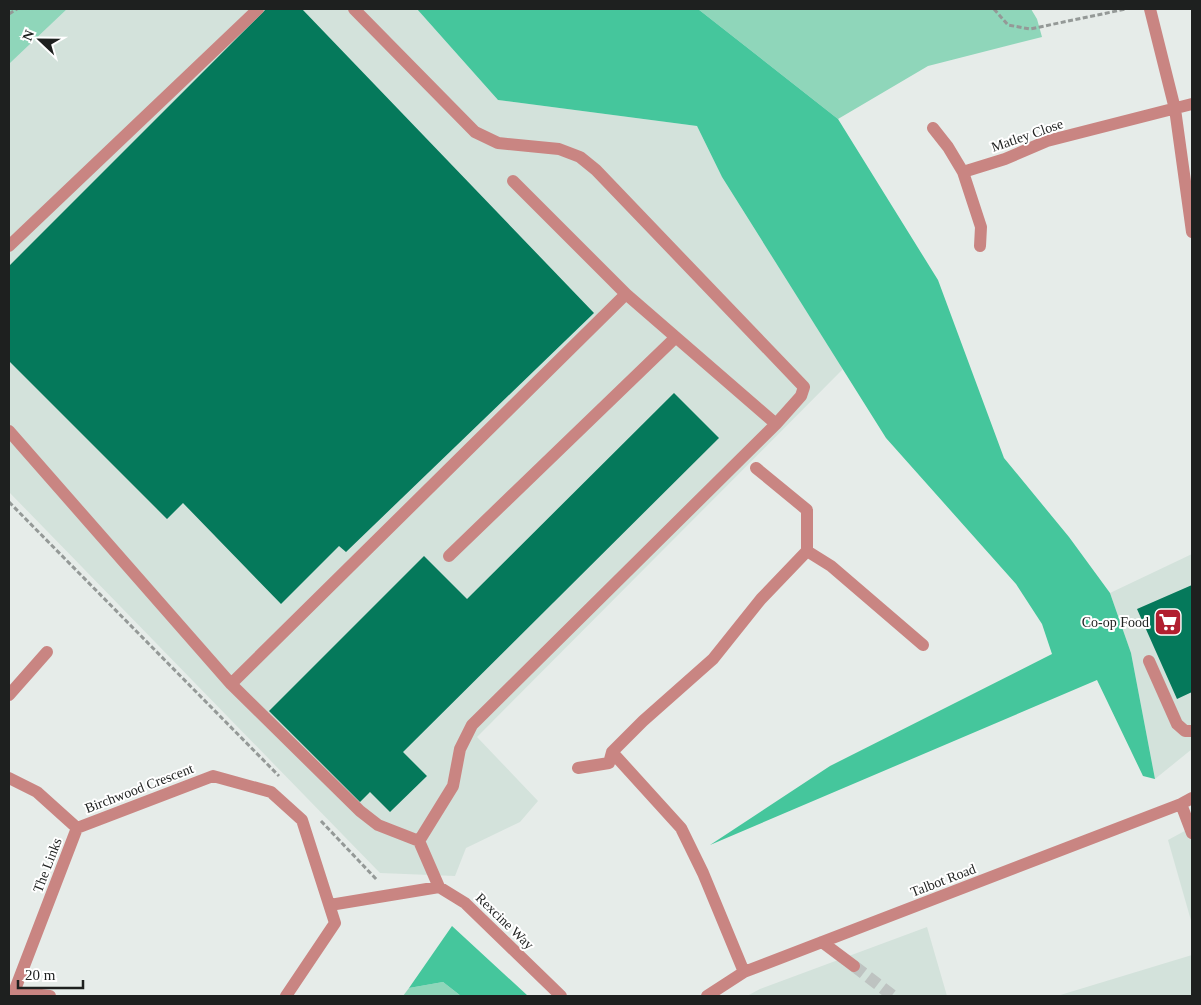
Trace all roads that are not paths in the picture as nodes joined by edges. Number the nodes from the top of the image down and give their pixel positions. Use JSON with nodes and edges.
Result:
{"nodes":[{"id":1,"x":258,"y":9,"type":"edge"},
{"id":2,"x":354,"y":9,"type":"edge"},
{"id":3,"x":1150,"y":9,"type":"edge"},
{"id":4,"x":1192,"y":104,"type":"edge"},
{"id":5,"x":1175,"y":109,"type":"junction"},
{"id":6,"x":933,"y":128,"type":"dead end"},
{"id":7,"x":963,"y":172,"type":"junction"},
{"id":8,"x":513,"y":181,"type":"dead end"},
{"id":9,"x":1192,"y":232,"type":"edge"},
{"id":10,"x":9,"y":246,"type":"edge"},
{"id":11,"x":980,"y":246,"type":"dead end"},
{"id":12,"x":626,"y":294,"type":"junction"},
{"id":13,"x":675,"y":338,"type":"junction"},
{"id":14,"x":776,"y":424,"type":"junction"},
{"id":15,"x":9,"y":430,"type":"edge"},
{"id":16,"x":756,"y":468,"type":"dead end"},
{"id":17,"x":807,"y":551,"type":"junction"},
{"id":18,"x":449,"y":556,"type":"dead end"},
{"id":19,"x":923,"y":645,"type":"dead end"},
{"id":20,"x":47,"y":652,"type":"dead end"},
{"id":21,"x":1149,"y":661,"type":"dead end"},
{"id":22,"x":231,"y":684,"type":"junction"},
{"id":23,"x":9,"y":695,"type":"edge"},
{"id":24,"x":1192,"y":731,"type":"edge"},
{"id":25,"x":612,"y":752,"type":"junction"},
{"id":26,"x":578,"y":768,"type":"dead end"},
{"id":27,"x":9,"y":778,"type":"edge"},
{"id":28,"x":1187,"y":801,"type":"edge"},
{"id":29,"x":77,"y":828,"type":"junction"},
{"id":30,"x":1192,"y":833,"type":"edge"},
{"id":31,"x":418,"y":841,"type":"junction"},
{"id":32,"x":439,"y":887,"type":"junction"},
{"id":33,"x":330,"y":905,"type":"junction"},
{"id":34,"x":822,"y":942,"type":"junction"},
{"id":35,"x":854,"y":966,"type":"tunnel mouth"},
{"id":36,"x":744,"y":972,"type":"junction"},
{"id":37,"x":11,"y":993,"type":"edge"},
{"id":38,"x":50,"y":996,"type":"edge"},
{"id":39,"x":286,"y":996,"type":"edge"},
{"id":40,"x":561,"y":996,"type":"edge"},
{"id":41,"x":707,"y":996,"type":"edge"}],
"edges":[{"from":1,"to":10,"type":"street"},
{"from":2,"to":14,"type":"street"},
{"from":3,"to":5,"type":"street"},
{"from":4,"to":5,"type":"street","name":"Matley Close"},
{"from":5,"to":7,"type":"street","name":"Matley Close"},
{"from":5,"to":9,"type":"street"},
{"from":6,"to":7,"type":"street"},
{"from":7,"to":11,"type":"street"},
{"from":8,"to":12,"type":"street"},
{"from":12,"to":13,"type":"street"},
{"from":12,"to":22,"type":"street"},
{"from":13,"to":14,"type":"street"},
{"from":13,"to":18,"type":"street"},
{"from":14,"to":31,"type":"street"},
{"from":15,"to":22,"type":"street"},
{"from":16,"to":17,"type":"street"},
{"from":17,"to":19,"type":"street"},
{"from":17,"to":25,"type":"street"},
{"from":20,"to":23,"type":"street"},
{"from":21,"to":24,"type":"street"},
{"from":22,"to":31,"type":"street"},
{"from":25,"to":26,"type":"street"},
{"from":25,"to":36,"type":"street"},
{"from":27,"to":29,"type":"street","name":"The Links"},
{"from":28,"to":30,"type":"street"},
{"from":28,"to":34,"type":"street","name":"Talbot Road"},
{"from":29,"to":33,"type":"street","name":"Birchwood Crescent"},
{"from":29,"to":37,"type":"street","name":"The Links"},
{"from":31,"to":32,"type":"street"},
{"from":32,"to":33,"type":"street"},
{"from":32,"to":40,"type":"street","name":"Rexcine Way"},
{"from":33,"to":39,"type":"street","name":"Birchwood Crescent"},
{"from":34,"to":35,"type":"street"},
{"from":34,"to":36,"type":"street","name":"Talbot Road"},
{"from":36,"to":41,"type":"street","name":"Talbot Road"},
{"from":37,"to":38,"type":"street"}]}
